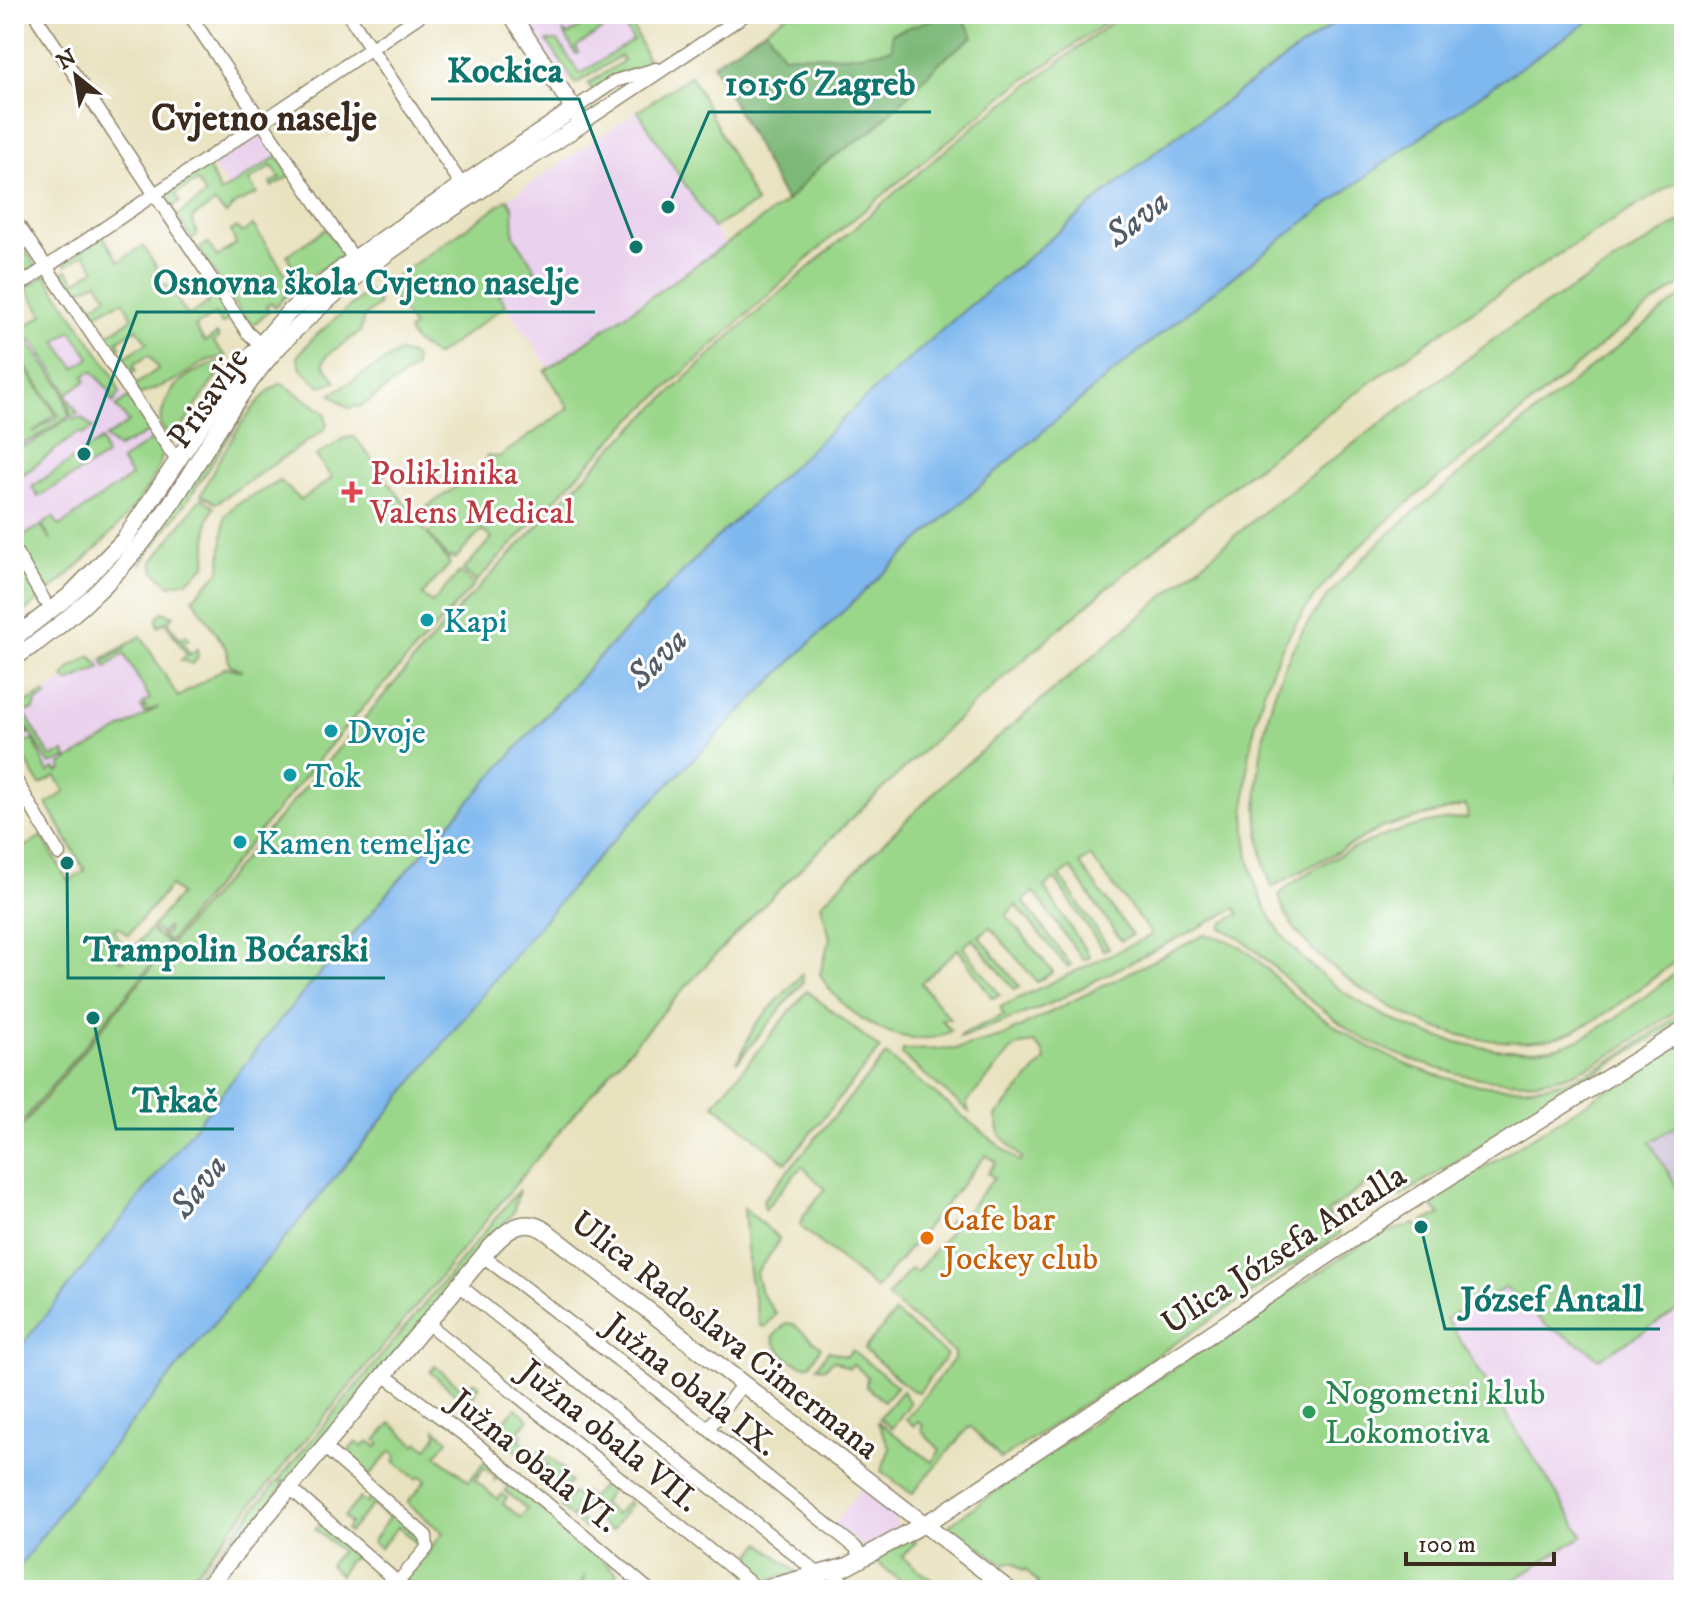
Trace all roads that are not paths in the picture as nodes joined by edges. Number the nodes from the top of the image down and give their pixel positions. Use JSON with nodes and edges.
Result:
{"nodes":[{"id":1,"x":189,"y":14,"type":"edge"},
{"id":2,"x":348,"y":14,"type":"edge"},
{"id":3,"x":422,"y":14,"type":"edge"},
{"id":4,"x":503,"y":14,"type":"edge"},
{"id":5,"x":511,"y":14,"type":"edge"},
{"id":6,"x":720,"y":14,"type":"edge"},
{"id":7,"x":746,"y":14,"type":"edge"},
{"id":8,"x":38,"y":20,"type":"dead end"},
{"id":9,"x":727,"y":26,"type":"junction"},
{"id":10,"x":371,"y":48,"type":"junction"},
{"id":11,"x":551,"y":75,"type":"junction"},
{"id":12,"x":578,"y":116,"type":"junction"},
{"id":13,"x":262,"y":121,"type":"junction"},
{"id":14,"x":462,"y":185,"type":"junction"},
{"id":15,"x":154,"y":193,"type":"junction"},
{"id":16,"x":14,"y":219,"type":"edge"},
{"id":17,"x":354,"y":259,"type":"junction"},
{"id":18,"x":46,"y":267,"type":"junction"},
{"id":19,"x":14,"y":289,"type":"edge"},
{"id":20,"x":265,"y":350,"type":"junction"},
{"id":21,"x":178,"y":462,"type":"junction"},
{"id":22,"x":14,"y":549,"type":"edge"},
{"id":23,"x":44,"y":600,"type":"dead end"},
{"id":24,"x":14,"y":638,"type":"edge"},
{"id":25,"x":14,"y":658,"type":"edge"},
{"id":26,"x":14,"y":777,"type":"edge"},
{"id":27,"x":59,"y":854,"type":"dead end"},
{"id":28,"x":1684,"y":1030,"type":"edge"},
{"id":29,"x":483,"y":1256,"type":"junction"},
{"id":30,"x":459,"y":1285,"type":"junction"},
{"id":31,"x":427,"y":1323,"type":"junction"},
{"id":32,"x":384,"y":1375,"type":"junction"},
{"id":33,"x":742,"y":1385,"type":"junction"},
{"id":34,"x":708,"y":1429,"type":"junction"},
{"id":35,"x":324,"y":1447,"type":"junction"},
{"id":36,"x":290,"y":1488,"type":"junction"},
{"id":37,"x":921,"y":1525,"type":"junction"},
{"id":38,"x":863,"y":1558,"type":"junction"},
{"id":39,"x":826,"y":1574,"type":"junction"},
{"id":40,"x":401,"y":1586,"type":"edge"},
{"id":41,"x":205,"y":1590,"type":"edge"},
{"id":42,"x":649,"y":1590,"type":"edge"},
{"id":43,"x":760,"y":1590,"type":"edge"},
{"id":44,"x":852,"y":1590,"type":"edge"},
{"id":45,"x":1009,"y":1590,"type":"edge"}],
"edges":[{"from":1,"to":13,"type":"street"},
{"from":2,"to":10,"type":"street"},
{"from":3,"to":10,"type":"street"},
{"from":4,"to":11,"type":"street"},
{"from":5,"to":11,"type":"street"},
{"from":6,"to":9,"type":"street"},
{"from":7,"to":9,"type":"street","name":"Prisavlje"},
{"from":8,"to":15,"type":"street"},
{"from":9,"to":12,"type":"street","name":"Prisavlje"},
{"from":10,"to":13,"type":"street"},
{"from":10,"to":14,"type":"street"},
{"from":11,"to":12,"type":"street"},
{"from":12,"to":14,"type":"street","name":"Prisavlje"},
{"from":12,"to":20,"type":"street","name":"Prisavlje"},
{"from":13,"to":15,"type":"street"},
{"from":13,"to":17,"type":"street"},
{"from":14,"to":17,"type":"street","name":"Prisavlje"},
{"from":15,"to":18,"type":"street"},
{"from":15,"to":20,"type":"street"},
{"from":16,"to":18,"type":"street"},
{"from":17,"to":20,"type":"street","name":"Prisavlje"},
{"from":18,"to":19,"type":"street"},
{"from":18,"to":21,"type":"street"},
{"from":20,"to":21,"type":"street","name":"Prisavlje"},
{"from":20,"to":25,"type":"street","name":"Prisavlje"},
{"from":21,"to":24,"type":"street","name":"Prisavlje"},
{"from":22,"to":23,"type":"street"},
{"from":26,"to":27,"type":"street"},
{"from":28,"to":37,"type":"street","name":"Ulica Józsefa Antalla"},
{"from":29,"to":30,"type":"street","name":"Ulica Radoslava Cimermana"},
{"from":29,"to":33,"type":"street","name":"Ulica Radoslava Cimermana"},
{"from":29,"to":34,"type":"street","name":"Južna obala IX."},
{"from":30,"to":31,"type":"street","name":"Ulica Radoslava Cimermana"},
{"from":30,"to":39,"type":"street"},
{"from":31,"to":32,"type":"street","name":"Ulica Radoslava Cimermana"},
{"from":31,"to":43,"type":"street","name":"Južna obala VII."},
{"from":32,"to":35,"type":"street","name":"Ulica Radoslava Cimermana"},
{"from":32,"to":42,"type":"street","name":"Južna obala VI."},
{"from":33,"to":34,"type":"street"},
{"from":33,"to":37,"type":"street","name":"Ulica Radoslava Cimermana"},
{"from":34,"to":38,"type":"street","name":"Južna obala IX."},
{"from":35,"to":36,"type":"street","name":"Ulica Radoslava Cimermana"},
{"from":35,"to":40,"type":"street"},
{"from":36,"to":40,"type":"street"},
{"from":36,"to":41,"type":"street","name":"Ulica Radoslava Cimermana"},
{"from":37,"to":38,"type":"street","name":"Ulica Józsefa Antalla"},
{"from":37,"to":45,"type":"street","name":"Ulica Radoslava Cimermana"},
{"from":38,"to":39,"type":"street","name":"Ulica Józsefa Antalla"},
{"from":39,"to":43,"type":"street","name":"Ulica Józsefa Antalla"},
{"from":39,"to":44,"type":"street"}]}
